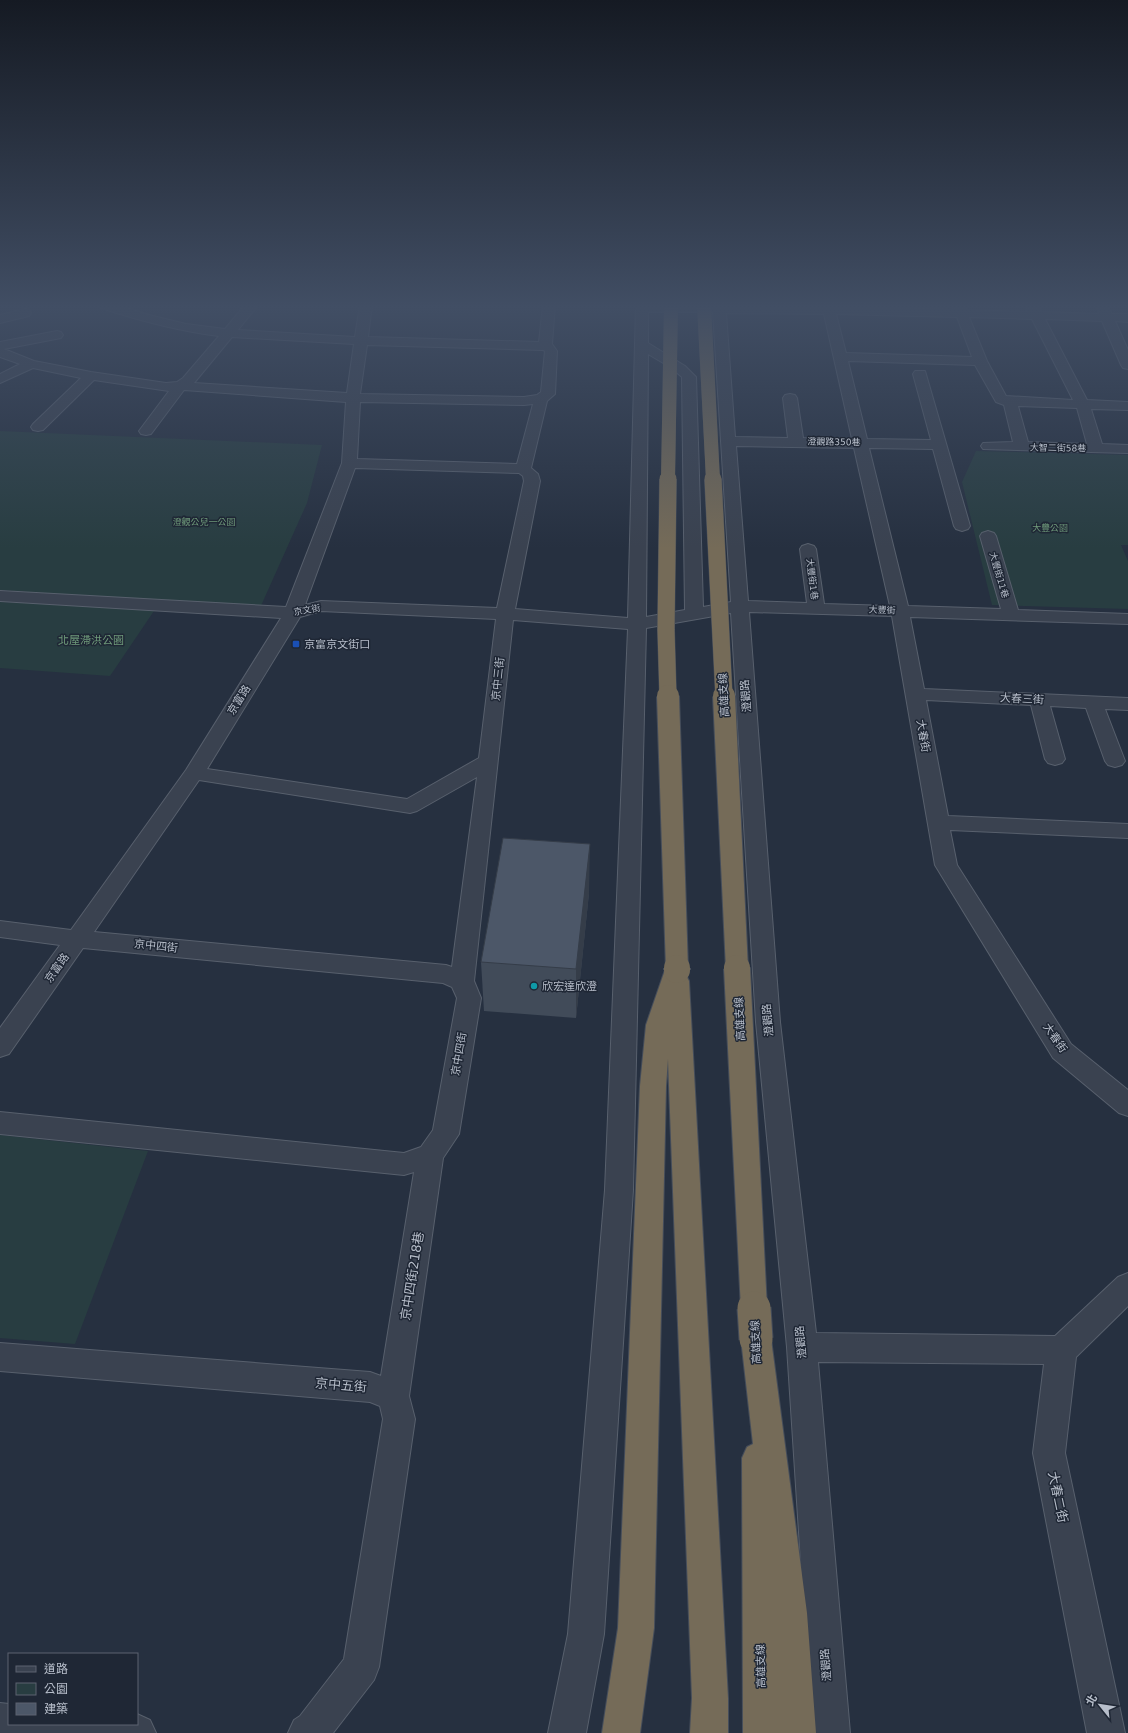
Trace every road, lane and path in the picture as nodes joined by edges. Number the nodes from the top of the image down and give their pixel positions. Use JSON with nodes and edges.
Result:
{"nodes":[{"id":1,"x":81,"y":386,"type":"edge"},
{"id":2,"x":158,"y":386,"type":"edge"},
{"id":3,"x":180,"y":386,"type":"junction"},
{"id":4,"x":355,"y":386,"type":"edge"},
{"id":5,"x":549,"y":386,"type":"edge"},
{"id":6,"x":640,"y":386,"type":"edge"},
{"id":7,"x":670,"y":386,"type":"edge"},
{"id":8,"x":689,"y":386,"type":"edge"},
{"id":9,"x":717,"y":386,"type":"edge"},
{"id":10,"x":722,"y":386,"type":"edge"},
{"id":11,"x":847,"y":386,"type":"edge"},
{"id":12,"x":923,"y":386,"type":"edge"},
{"id":13,"x":994,"y":386,"type":"edge"},
{"id":14,"x":1073,"y":386,"type":"edge"},
{"id":15,"x":353,"y":398,"type":"junction"},
{"id":16,"x":790,"y":398,"type":"dead end"},
{"id":17,"x":540,"y":399,"type":"junction"},
{"id":18,"x":1010,"y":403,"type":"junction"},
{"id":19,"x":1083,"y":406,"type":"junction"},
{"id":20,"x":1128,"y":406,"type":"edge"},
{"id":21,"x":38,"y":426,"type":"dead end"},
{"id":22,"x":146,"y":431,"type":"dead end"},
{"id":23,"x":728,"y":441,"type":"junction"},
{"id":24,"x":796,"y":442,"type":"junction"},
{"id":25,"x":860,"y":443,"type":"junction"},
{"id":26,"x":940,"y":445,"type":"junction"},
{"id":27,"x":988,"y":446,"type":"dead end"},
{"id":28,"x":1022,"y":447,"type":"junction"},
{"id":29,"x":1096,"y":449,"type":"junction"},
{"id":30,"x":1128,"y":449,"type":"edge"},
{"id":31,"x":349,"y":464,"type":"junction"},
{"id":32,"x":523,"y":469,"type":"junction"},
{"id":33,"x":962,"y":526,"type":"dead end"},
{"id":34,"x":988,"y":536,"type":"dead end"},
{"id":35,"x":808,"y":549,"type":"dead end"},
{"id":36,"x":0,"y":596,"type":"edge"},
{"id":37,"x":740,"y":606,"type":"junction"},
{"id":38,"x":816,"y":608,"type":"junction"},
{"id":39,"x":900,"y":611,"type":"junction"},
{"id":40,"x":293,"y":613,"type":"junction"},
{"id":41,"x":505,"y":614,"type":"junction"},
{"id":42,"x":694,"y":614,"type":"junction"},
{"id":43,"x":1011,"y":615,"type":"junction"},
{"id":44,"x":1128,"y":618,"type":"edge"},
{"id":45,"x":637,"y":624,"type":"junction"},
{"id":46,"x":916,"y":694,"type":"junction"},
{"id":47,"x":1039,"y":700,"type":"junction"},
{"id":48,"x":1093,"y":702,"type":"junction"},
{"id":49,"x":1128,"y":704,"type":"edge"},
{"id":50,"x":1055,"y":759,"type":"dead end"},
{"id":51,"x":489,"y":761,"type":"junction"},
{"id":52,"x":1114,"y":761,"type":"dead end"},
{"id":53,"x":194,"y":773,"type":"junction"},
{"id":54,"x":938,"y":824,"type":"junction"},
{"id":55,"x":1128,"y":830,"type":"edge"},
{"id":56,"x":0,"y":929,"type":"edge"},
{"id":57,"x":78,"y":939,"type":"junction"},
{"id":58,"x":677,"y":970,"type":"junction"},
{"id":59,"x":462,"y":981,"type":"junction"},
{"id":60,"x":0,"y":1047,"type":"edge"},
{"id":61,"x":1128,"y":1105,"type":"edge"},
{"id":62,"x":0,"y":1122,"type":"edge"},
{"id":63,"x":430,"y":1155,"type":"junction"},
{"id":64,"x":1128,"y":1286,"type":"edge"},
{"id":65,"x":756,"y":1339,"type":"junction"},
{"id":66,"x":802,"y":1347,"type":"junction"},
{"id":67,"x":1061,"y":1350,"type":"junction"},
{"id":68,"x":0,"y":1357,"type":"edge"},
{"id":69,"x":393,"y":1396,"type":"junction"},
{"id":70,"x":48,"y":1725,"type":"edge"},
{"id":71,"x":137,"y":1733,"type":"edge"},
{"id":72,"x":308,"y":1733,"type":"edge"},
{"id":73,"x":567,"y":1733,"type":"edge"},
{"id":74,"x":621,"y":1733,"type":"edge"},
{"id":75,"x":709,"y":1733,"type":"edge"},
{"id":76,"x":762,"y":1733,"type":"edge"},
{"id":77,"x":796,"y":1733,"type":"edge"},
{"id":78,"x":831,"y":1733,"type":"edge"},
{"id":79,"x":1106,"y":1733,"type":"edge"}],
"edges":[{"from":1,"to":21,"type":"street"},
{"from":2,"to":3,"type":"street"},
{"from":3,"to":15,"type":"street"},
{"from":3,"to":22,"type":"street"},
{"from":4,"to":15,"type":"street","name":"京富路"},
{"from":5,"to":17,"type":"street"},
{"from":6,"to":45,"type":"street"},
{"from":7,"to":58,"type":"highway","bridge":true},
{"from":8,"to":42,"type":"street"},
{"from":9,"to":65,"type":"highway","name":"高雄支線","bridge":true},
{"from":10,"to":23,"type":"street","name":"澄觀路"},
{"from":11,"to":25,"type":"street","name":"大春街"},
{"from":12,"to":26,"type":"street"},
{"from":13,"to":18,"type":"street"},
{"from":14,"to":19,"type":"street"},
{"from":15,"to":17,"type":"street"},
{"from":15,"to":31,"type":"street","name":"京富路"},
{"from":16,"to":24,"type":"street"},
{"from":17,"to":32,"type":"street"},
{"from":18,"to":19,"type":"street"},
{"from":18,"to":28,"type":"street"},
{"from":19,"to":20,"type":"street"},
{"from":19,"to":29,"type":"street"},
{"from":23,"to":24,"type":"street","name":"澄觀路350巷"},
{"from":23,"to":37,"type":"street","name":"澄觀路"},
{"from":24,"to":25,"type":"street","name":"澄觀路350巷"},
{"from":25,"to":26,"type":"street","name":"澄觀路350巷"},
{"from":25,"to":39,"type":"street","name":"大春街"},
{"from":26,"to":33,"type":"street"},
{"from":27,"to":28,"type":"street","name":"大智二街58巷"},
{"from":28,"to":29,"type":"street","name":"大智二街58巷"},
{"from":29,"to":30,"type":"street","name":"大智二街58巷"},
{"from":31,"to":32,"type":"street"},
{"from":31,"to":40,"type":"street","name":"京富路"},
{"from":32,"to":41,"type":"street","name":"京中三街"},
{"from":34,"to":43,"type":"street","name":"大豐街11巷"},
{"from":35,"to":38,"type":"street","name":"大豐街1巷"},
{"from":36,"to":40,"type":"street","name":"京文街"},
{"from":37,"to":38,"type":"street","name":"大豐街"},
{"from":37,"to":42,"type":"street","name":"大豐街"},
{"from":37,"to":66,"type":"street","name":"澄觀路"},
{"from":38,"to":39,"type":"street","name":"大豐街"},
{"from":39,"to":43,"type":"street","name":"大豐街"},
{"from":39,"to":46,"type":"street","name":"大春街"},
{"from":40,"to":41,"type":"street","name":"京文街"},
{"from":40,"to":53,"type":"street","name":"京富路"},
{"from":41,"to":45,"type":"street","name":"京文街"},
{"from":41,"to":51,"type":"street","name":"京中三街"},
{"from":42,"to":45,"type":"street","name":"大豐街"},
{"from":43,"to":44,"type":"street","name":"大豐街"},
{"from":45,"to":73,"type":"street"},
{"from":46,"to":47,"type":"street","name":"大春三街"},
{"from":46,"to":54,"type":"street","name":"大春街"},
{"from":47,"to":48,"type":"street","name":"大春三街"},
{"from":47,"to":50,"type":"street"},
{"from":48,"to":49,"type":"street","name":"大春三街"},
{"from":48,"to":52,"type":"street"},
{"from":51,"to":53,"type":"street"},
{"from":51,"to":59,"type":"street","name":"京中三街"},
{"from":53,"to":57,"type":"street","name":"京富路"},
{"from":54,"to":55,"type":"street"},
{"from":54,"to":61,"type":"street","name":"大春街"},
{"from":56,"to":57,"type":"street","name":"京中四街"},
{"from":57,"to":59,"type":"street","name":"京中四街"},
{"from":57,"to":60,"type":"street","name":"京富路"},
{"from":58,"to":74,"type":"highway"},
{"from":58,"to":75,"type":"highway"},
{"from":59,"to":63,"type":"street","name":"京中四街"},
{"from":62,"to":63,"type":"street"},
{"from":63,"to":69,"type":"street","name":"京中四街218巷"},
{"from":64,"to":67,"type":"street"},
{"from":65,"to":76,"type":"highway","name":"高雄支線"},
{"from":65,"to":77,"type":"highway"},
{"from":66,"to":67,"type":"street"},
{"from":66,"to":78,"type":"street","name":"澄觀路"},
{"from":67,"to":79,"type":"street","name":"大春二街"},
{"from":68,"to":69,"type":"street","name":"京中五街"},
{"from":69,"to":72,"type":"street"},
{"from":70,"to":71,"type":"street"}]}
